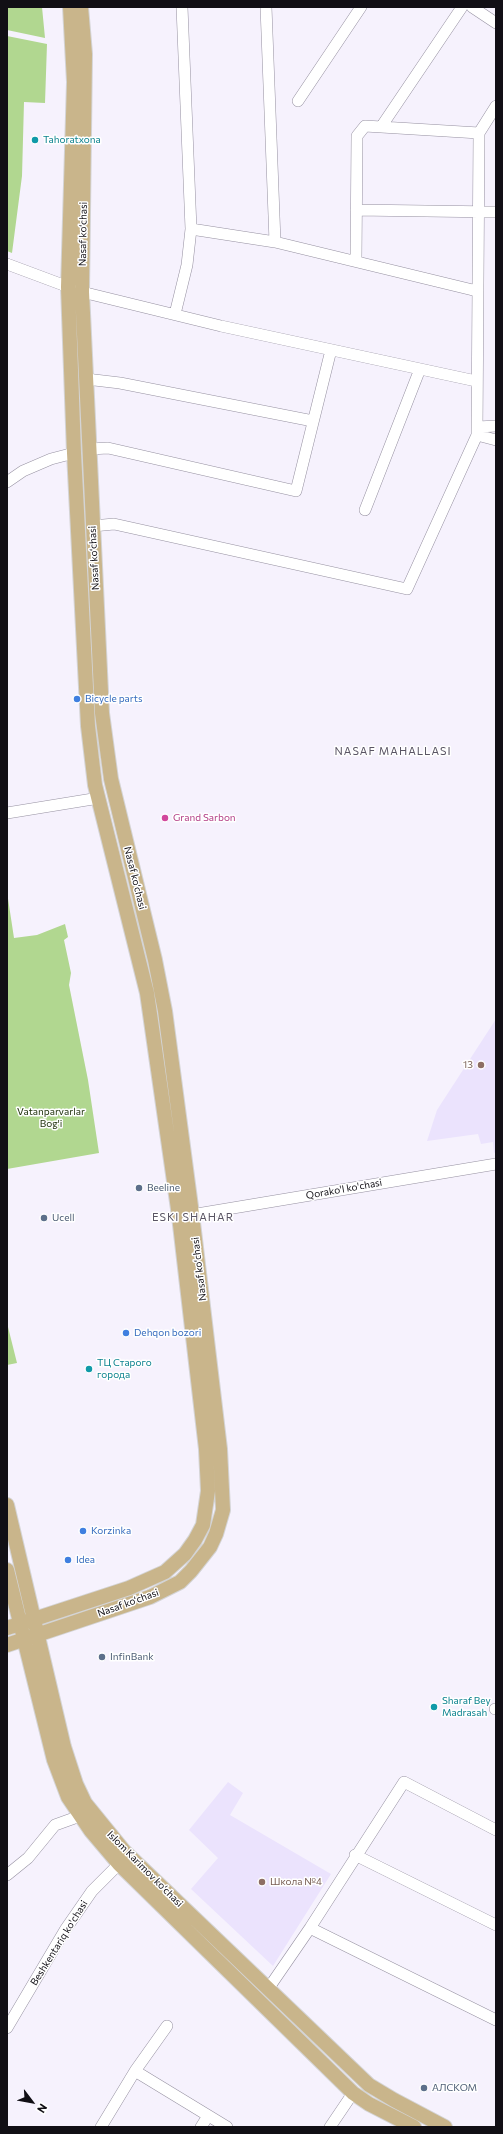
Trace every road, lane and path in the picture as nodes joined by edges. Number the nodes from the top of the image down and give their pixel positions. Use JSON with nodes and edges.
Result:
{"nodes":[{"id":1,"x":70,"y":7,"type":"edge"},
{"id":2,"x":81,"y":7,"type":"edge"},
{"id":3,"x":182,"y":7,"type":"edge"},
{"id":4,"x":266,"y":7,"type":"edge"},
{"id":5,"x":361,"y":7,"type":"edge"},
{"id":6,"x":462,"y":7,"type":"edge"},
{"id":7,"x":472,"y":7,"type":"edge"},
{"id":8,"x":496,"y":23,"type":"edge"},
{"id":9,"x":298,"y":100,"type":"dead end"},
{"id":10,"x":496,"y":106,"type":"edge"},
{"id":11,"x":381,"y":127,"type":"junction"},
{"id":12,"x":486,"y":127,"type":"edge"},
{"id":13,"x":356,"y":210,"type":"junction"},
{"id":14,"x":478,"y":211,"type":"junction"},
{"id":15,"x":496,"y":212,"type":"edge"},
{"id":16,"x":191,"y":229,"type":"junction"},
{"id":17,"x":275,"y":242,"type":"junction"},
{"id":18,"x":356,"y":261,"type":"junction"},
{"id":19,"x":7,"y":264,"type":"edge"},
{"id":20,"x":68,"y":287,"type":"junction"},
{"id":21,"x":477,"y":291,"type":"junction"},
{"id":22,"x":82,"y":292,"type":"junction"},
{"id":23,"x":175,"y":314,"type":"junction"},
{"id":24,"x":331,"y":350,"type":"junction"},
{"id":25,"x":420,"y":369,"type":"junction"},
{"id":26,"x":86,"y":379,"type":"junction"},
{"id":27,"x":476,"y":381,"type":"junction"},
{"id":28,"x":314,"y":421,"type":"junction"},
{"id":29,"x":496,"y":426,"type":"edge"},
{"id":30,"x":477,"y":431,"type":"junction"},
{"id":31,"x":496,"y":440,"type":"edge"},
{"id":32,"x":90,"y":449,"type":"junction"},
{"id":33,"x":74,"y":453,"type":"junction"},
{"id":34,"x":7,"y":482,"type":"edge"},
{"id":35,"x":365,"y":510,"type":"dead end"},
{"id":36,"x":93,"y":526,"type":"junction"},
{"id":37,"x":99,"y":798,"type":"junction"},
{"id":38,"x":7,"y":814,"type":"edge"},
{"id":39,"x":496,"y":1164,"type":"edge"},
{"id":40,"x":186,"y":1215,"type":"junction"},
{"id":41,"x":206,"y":1392,"type":"junction"},
{"id":42,"x":7,"y":1505,"type":"edge"},
{"id":43,"x":7,"y":1570,"type":"edge"},
{"id":44,"x":34,"y":1618,"type":"junction"},
{"id":45,"x":14,"y":1626,"type":"edge"},
{"id":46,"x":38,"y":1634,"type":"junction"},
{"id":47,"x":24,"y":1639,"type":"junction"},
{"id":48,"x":7,"y":1645,"type":"edge"},
{"id":49,"x":80,"y":1816,"type":"junction"},
{"id":50,"x":496,"y":1830,"type":"edge"},
{"id":51,"x":355,"y":1855,"type":"junction"},
{"id":52,"x":119,"y":1864,"type":"junction"},
{"id":53,"x":7,"y":1875,"type":"edge"},
{"id":54,"x":496,"y":1925,"type":"edge"},
{"id":55,"x":310,"y":1928,"type":"junction"},
{"id":56,"x":268,"y":1989,"type":"junction"},
{"id":57,"x":496,"y":2020,"type":"edge"},
{"id":58,"x":168,"y":2026,"type":"dead end"},
{"id":59,"x":7,"y":2028,"type":"edge"},
{"id":60,"x":135,"y":2071,"type":"junction"},
{"id":61,"x":353,"y":2093,"type":"junction"},
{"id":62,"x":208,"y":2116,"type":"junction"},
{"id":63,"x":101,"y":2127,"type":"edge"},
{"id":64,"x":201,"y":2127,"type":"edge"},
{"id":65,"x":227,"y":2127,"type":"edge"},
{"id":66,"x":330,"y":2127,"type":"edge"},
{"id":67,"x":414,"y":2127,"type":"edge"},
{"id":68,"x":445,"y":2127,"type":"edge"}],
"edges":[{"from":1,"to":20,"type":"main road","name":"Nasaf ko‘chasi"},
{"from":2,"to":22,"type":"main road","name":"Nasaf ko‘chasi"},
{"from":3,"to":16,"type":"street"},
{"from":4,"to":17,"type":"street"},
{"from":5,"to":9,"type":"street"},
{"from":6,"to":11,"type":"street"},
{"from":7,"to":8,"type":"street"},
{"from":10,"to":12,"type":"street"},
{"from":11,"to":12,"type":"street"},
{"from":11,"to":13,"type":"street"},
{"from":12,"to":14,"type":"street"},
{"from":13,"to":14,"type":"street"},
{"from":13,"to":18,"type":"street"},
{"from":14,"to":15,"type":"street"},
{"from":14,"to":21,"type":"street"},
{"from":16,"to":17,"type":"street"},
{"from":16,"to":23,"type":"street"},
{"from":17,"to":18,"type":"street"},
{"from":18,"to":21,"type":"street"},
{"from":19,"to":20,"type":"street"},
{"from":20,"to":22,"type":"street"},
{"from":20,"to":33,"type":"main road","name":"Nasaf ko‘chasi"},
{"from":21,"to":27,"type":"street"},
{"from":22,"to":23,"type":"street"},
{"from":22,"to":26,"type":"main road","name":"Nasaf ko‘chasi"},
{"from":23,"to":24,"type":"street"},
{"from":24,"to":25,"type":"street"},
{"from":24,"to":28,"type":"street"},
{"from":25,"to":27,"type":"street"},
{"from":25,"to":35,"type":"street"},
{"from":26,"to":28,"type":"street"},
{"from":26,"to":32,"type":"main road","name":"Nasaf ko‘chasi"},
{"from":27,"to":30,"type":"street"},
{"from":28,"to":32,"type":"street"},
{"from":29,"to":30,"type":"street"},
{"from":30,"to":31,"type":"street"},
{"from":30,"to":36,"type":"street"},
{"from":32,"to":36,"type":"main road","name":"Nasaf ko‘chasi"},
{"from":33,"to":34,"type":"street"},
{"from":33,"to":37,"type":"main road","name":"Nasaf ko‘chasi"},
{"from":36,"to":40,"type":"main road","name":"Nasaf ko‘chasi"},
{"from":37,"to":38,"type":"street"},
{"from":37,"to":40,"type":"main road","name":"Nasaf ko‘chasi"},
{"from":39,"to":40,"type":"street","name":"Qorako'l ko'chasi"},
{"from":40,"to":41,"type":"main road","name":"Nasaf ko‘chasi"},
{"from":41,"to":44,"type":"main road","name":"Nasaf ko‘chasi"},
{"from":41,"to":46,"type":"main road","name":"Nasaf ko‘chasi"},
{"from":42,"to":44,"type":"main road","name":"Islom Karimov ko‘chasi"},
{"from":43,"to":45,"type":"main road","name":"Islom Karimov ko‘chasi"},
{"from":44,"to":45,"type":"main road","name":"Nasaf ko‘chasi"},
{"from":44,"to":46,"type":"main road","name":"Islom Karimov ko‘chasi"},
{"from":45,"to":47,"type":"main road","name":"Islom Karimov ko‘chasi"},
{"from":46,"to":47,"type":"main road","name":"Nasaf ko‘chasi"},
{"from":46,"to":56,"type":"main road","name":"Islom Karimov ko‘chasi"},
{"from":47,"to":48,"type":"main road","name":"Nasaf ko‘chasi"},
{"from":47,"to":49,"type":"main road","name":"Islom Karimov ko‘chasi"},
{"from":49,"to":52,"type":"main road","name":"Islom Karimov ko‘chasi"},
{"from":49,"to":53,"type":"street"},
{"from":50,"to":51,"type":"street"},
{"from":51,"to":54,"type":"street"},
{"from":51,"to":55,"type":"street"},
{"from":52,"to":59,"type":"street","name":"Beshkentariq ko'chasi"},
{"from":52,"to":61,"type":"main road","name":"Islom Karimov ko‘chasi"},
{"from":55,"to":56,"type":"street"},
{"from":55,"to":57,"type":"street"},
{"from":56,"to":68,"type":"main road","name":"Islom Karimov ko‘chasi"},
{"from":58,"to":60,"type":"street"},
{"from":60,"to":62,"type":"street"},
{"from":60,"to":63,"type":"street"},
{"from":61,"to":66,"type":"street"},
{"from":61,"to":67,"type":"main road","name":"Islom Karimov ko‘chasi"},
{"from":62,"to":64,"type":"street"},
{"from":62,"to":65,"type":"street"}]}
